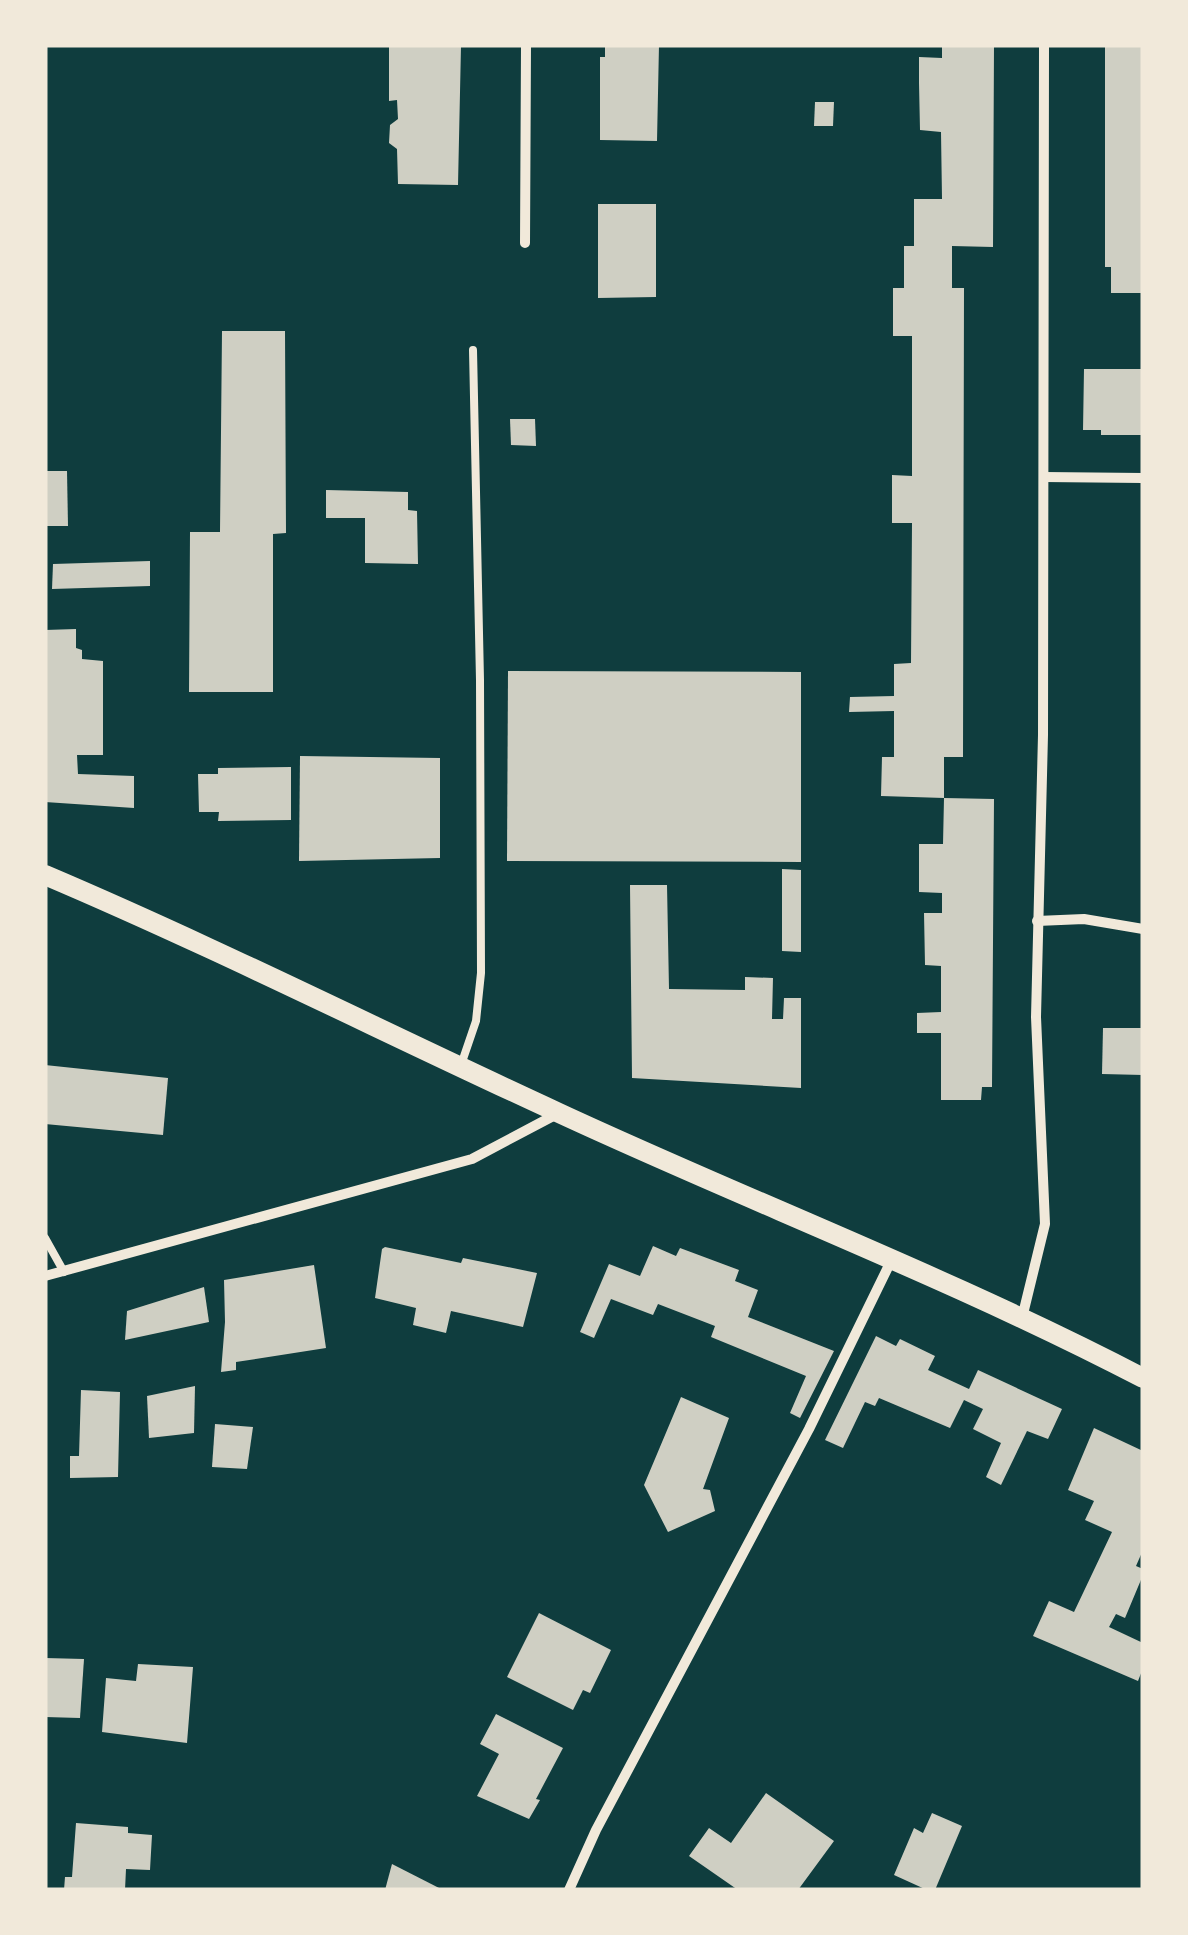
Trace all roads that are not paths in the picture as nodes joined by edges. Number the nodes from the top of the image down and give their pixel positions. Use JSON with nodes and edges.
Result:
{"nodes":[{"id":1,"x":526,"y":45,"type":"edge"},
{"id":2,"x":1044,"y":45,"type":"edge"},
{"id":3,"x":525,"y":242,"type":"dead end"},
{"id":4,"x":474,"y":350,"type":"dead end"},
{"id":5,"x":1044,"y":477,"type":"junction"},
{"id":6,"x":1143,"y":478,"type":"edge"},
{"id":7,"x":45,"y":875,"type":"edge"},
{"id":8,"x":1037,"y":920,"type":"junction"},
{"id":9,"x":1143,"y":930,"type":"edge"},
{"id":10,"x":461,"y":1065,"type":"junction"},
{"id":11,"x":558,"y":1113,"type":"junction"},
{"id":12,"x":45,"y":1238,"type":"edge"},
{"id":13,"x":892,"y":1258,"type":"junction"},
{"id":14,"x":64,"y":1272,"type":"junction"},
{"id":15,"x":45,"y":1276,"type":"edge"},
{"id":16,"x":1022,"y":1318,"type":"junction"},
{"id":17,"x":1143,"y":1378,"type":"edge"},
{"id":18,"x":569,"y":1890,"type":"edge"}],
"edges":[{"from":1,"to":3,"type":"street"},
{"from":2,"to":5,"type":"street"},
{"from":4,"to":10,"type":"lane"},
{"from":5,"to":6,"type":"street"},
{"from":5,"to":8,"type":"street"},
{"from":7,"to":10,"type":"main road"},
{"from":8,"to":9,"type":"street"},
{"from":8,"to":16,"type":"street"},
{"from":10,"to":11,"type":"main road"},
{"from":11,"to":13,"type":"main road"},
{"from":11,"to":14,"type":"street"},
{"from":12,"to":14,"type":"lane"},
{"from":13,"to":16,"type":"main road"},
{"from":13,"to":18,"type":"street"},
{"from":14,"to":15,"type":"street"},
{"from":16,"to":17,"type":"main road"}]}
